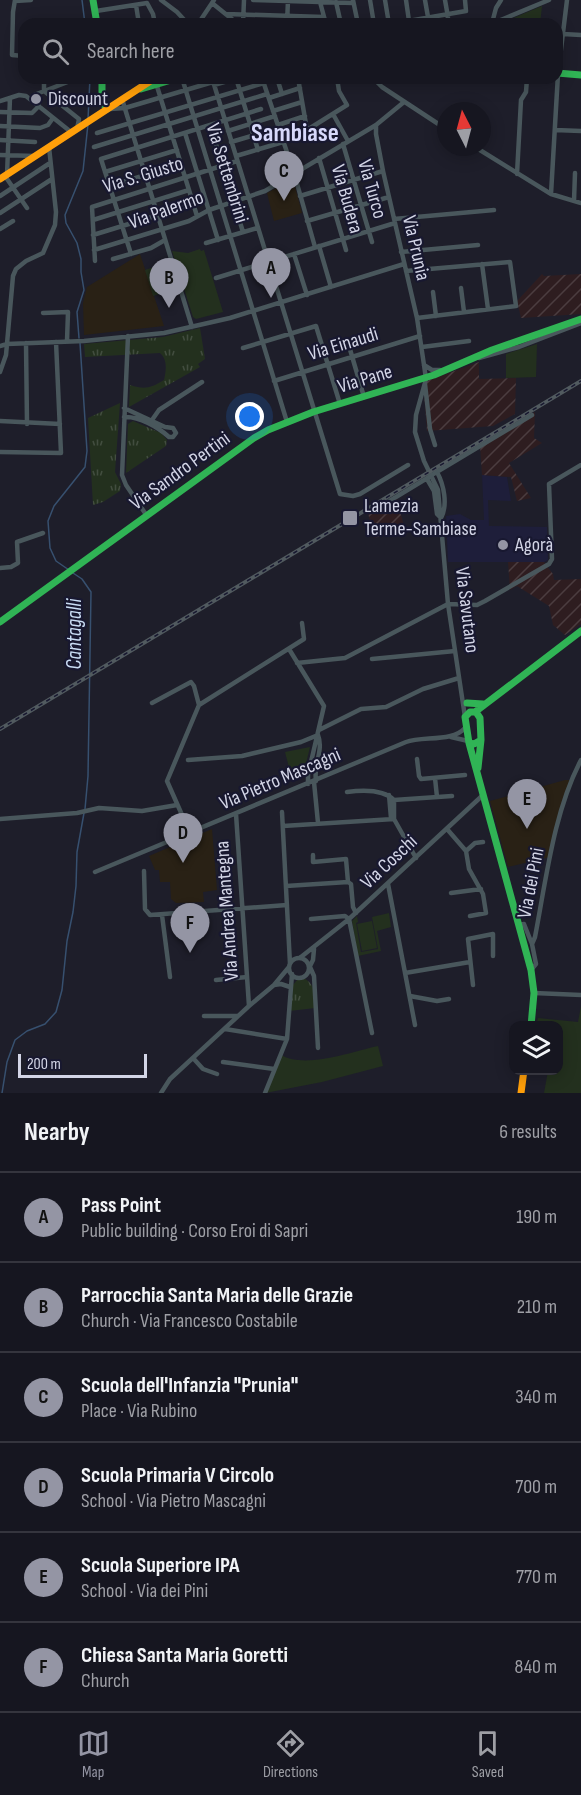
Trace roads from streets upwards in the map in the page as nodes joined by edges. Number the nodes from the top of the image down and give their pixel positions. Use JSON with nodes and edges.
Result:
{"nodes":[{"id":1,"x":15,"y":0,"type":"edge"},
{"id":2,"x":32,"y":0,"type":"edge"},
{"id":3,"x":93,"y":0,"type":"edge"},
{"id":4,"x":161,"y":0,"type":"edge"},
{"id":5,"x":244,"y":0,"type":"edge"},
{"id":6,"x":253,"y":0,"type":"edge"},
{"id":7,"x":371,"y":0,"type":"edge"},
{"id":8,"x":385,"y":0,"type":"edge"},
{"id":9,"x":406,"y":0,"type":"edge"},
{"id":10,"x":425,"y":0,"type":"edge"},
{"id":11,"x":445,"y":0,"type":"edge"},
{"id":12,"x":465,"y":0,"type":"edge"},
{"id":13,"x":501,"y":0,"type":"edge"},
{"id":14,"x":549,"y":0,"type":"edge"},
{"id":15,"x":567,"y":0,"type":"edge"},
{"id":16,"x":213,"y":1,"type":"edge"},
{"id":17,"x":288,"y":1,"type":"edge"},
{"id":18,"x":319,"y":1,"type":"edge"},
{"id":19,"x":353,"y":1,"type":"edge"},
{"id":20,"x":143,"y":2,"type":"edge"},
{"id":21,"x":335,"y":2,"type":"edge"},
{"id":22,"x":136,"y":5,"type":"junction"},
{"id":23,"x":96,"y":11,"type":"junction"},
{"id":24,"x":226,"y":14,"type":"junction"},
{"id":25,"x":447,"y":14,"type":"junction"},
{"id":26,"x":244,"y":15,"type":"junction"},
{"id":27,"x":288,"y":16,"type":"junction"},
{"id":28,"x":324,"y":17,"type":"joint"},
{"id":29,"x":428,"y":17,"type":"junction"},
{"id":30,"x":97,"y":18,"type":"edge"},
{"id":31,"x":138,"y":18,"type":"edge"},
{"id":32,"x":154,"y":18,"type":"edge"},
{"id":33,"x":182,"y":18,"type":"edge"},
{"id":34,"x":202,"y":18,"type":"edge"},
{"id":35,"x":231,"y":18,"type":"edge"},
{"id":36,"x":244,"y":18,"type":"edge"},
{"id":37,"x":339,"y":18,"type":"edge"},
{"id":38,"x":357,"y":18,"type":"edge"},
{"id":39,"x":373,"y":18,"type":"edge"},
{"id":40,"x":389,"y":18,"type":"edge"},
{"id":41,"x":409,"y":18,"type":"edge"},
{"id":42,"x":423,"y":18,"type":"edge"},
{"id":43,"x":447,"y":18,"type":"edge"},
{"id":44,"x":493,"y":18,"type":"edge"},
{"id":45,"x":506,"y":18,"type":"edge"},
{"id":46,"x":563,"y":34,"type":"joint"},
{"id":47,"x":581,"y":36,"type":"edge"},
{"id":48,"x":18,"y":56,"type":"edge"},
{"id":49,"x":563,"y":74,"type":"edge"},
{"id":50,"x":581,"y":75,"type":"edge"},
{"id":51,"x":44,"y":84,"type":"edge"},
{"id":52,"x":62,"y":84,"type":"edge"},
{"id":53,"x":102,"y":84,"type":"edge"},
{"id":54,"x":150,"y":84,"type":"edge"},
{"id":55,"x":157,"y":84,"type":"edge"},
{"id":56,"x":183,"y":84,"type":"edge"},
{"id":57,"x":206,"y":84,"type":"edge"},
{"id":58,"x":214,"y":84,"type":"edge"},
{"id":59,"x":238,"y":84,"type":"edge"},
{"id":60,"x":254,"y":84,"type":"edge"},
{"id":61,"x":264,"y":84,"type":"edge"},
{"id":62,"x":279,"y":84,"type":"edge"},
{"id":63,"x":299,"y":84,"type":"edge"},
{"id":64,"x":338,"y":84,"type":"edge"},
{"id":65,"x":379,"y":84,"type":"edge"},
{"id":66,"x":527,"y":84,"type":"edge"},
{"id":67,"x":557,"y":84,"type":"edge"},
{"id":68,"x":300,"y":88,"type":"junction"},
{"id":69,"x":186,"y":90,"type":"junction"},
{"id":70,"x":240,"y":90,"type":"junction"},
{"id":71,"x":44,"y":91,"type":"junction"},
{"id":72,"x":282,"y":94,"type":"junction"},
{"id":73,"x":217,"y":96,"type":"junction"},
{"id":74,"x":268,"y":96,"type":"junction"},
{"id":75,"x":161,"y":97,"type":"junction"},
{"id":76,"x":10,"y":98,"type":"junction"},
{"id":77,"x":30,"y":99,"type":"junction"},
{"id":78,"x":122,"y":99,"type":"junction"},
{"id":79,"x":0,"y":101,"type":"edge"},
{"id":80,"x":243,"y":102,"type":"junction"},
{"id":81,"x":302,"y":102,"type":"junction"},
{"id":82,"x":404,"y":102,"type":"junction"},
{"id":83,"x":190,"y":105,"type":"junction"},
{"id":84,"x":39,"y":106,"type":"junction"},
{"id":85,"x":125,"y":108,"type":"junction"},
{"id":86,"x":221,"y":108,"type":"junction"},
{"id":87,"x":107,"y":109,"type":"junction"},
{"id":88,"x":261,"y":109,"type":"dead end"},
{"id":89,"x":0,"y":112,"type":"edge"},
{"id":90,"x":9,"y":112,"type":"junction"},
{"id":91,"x":165,"y":112,"type":"junction"},
{"id":92,"x":247,"y":114,"type":"junction"},
{"id":93,"x":274,"y":114,"type":"junction"},
{"id":94,"x":333,"y":114,"type":"junction"},
{"id":95,"x":194,"y":116,"type":"junction"},
{"id":96,"x":305,"y":116,"type":"junction"},
{"id":97,"x":53,"y":118,"type":"junction"},
{"id":98,"x":225,"y":121,"type":"junction"},
{"id":99,"x":129,"y":123,"type":"junction"},
{"id":100,"x":437,"y":123,"type":"edge"},
{"id":101,"x":169,"y":124,"type":"junction"},
{"id":102,"x":250,"y":124,"type":"junction"},
{"id":103,"x":210,"y":125,"type":"junction"},
{"id":104,"x":376,"y":125,"type":"junction"},
{"id":105,"x":0,"y":126,"type":"edge"},
{"id":106,"x":9,"y":126,"type":"junction"},
{"id":107,"x":278,"y":127,"type":"junction"},
{"id":108,"x":77,"y":129,"type":"junction"},
{"id":109,"x":198,"y":129,"type":"junction"},
{"id":110,"x":307,"y":130,"type":"junction"},
{"id":111,"x":555,"y":130,"type":"junction"},
{"id":112,"x":228,"y":131,"type":"junction"},
{"id":113,"x":581,"y":131,"type":"edge"},
{"id":114,"x":97,"y":133,"type":"dead end"},
{"id":115,"x":185,"y":133,"type":"junction"},
{"id":116,"x":133,"y":135,"type":"junction"},
{"id":117,"x":254,"y":136,"type":"junction"},
{"id":118,"x":173,"y":137,"type":"junction"},
{"id":119,"x":0,"y":140,"type":"edge"},
{"id":120,"x":8,"y":141,"type":"junction"},
{"id":121,"x":283,"y":141,"type":"junction"},
{"id":122,"x":35,"y":142,"type":"dead end"},
{"id":123,"x":231,"y":142,"type":"junction"},
{"id":124,"x":346,"y":142,"type":"junction"},
{"id":125,"x":49,"y":147,"type":"junction"},
{"id":126,"x":94,"y":147,"type":"dead end"},
{"id":127,"x":137,"y":148,"type":"junction"},
{"id":128,"x":177,"y":150,"type":"junction"},
{"id":129,"x":258,"y":150,"type":"junction"},
{"id":130,"x":0,"y":155,"type":"edge"},
{"id":131,"x":8,"y":155,"type":"junction"},
{"id":132,"x":35,"y":156,"type":"junction"},
{"id":133,"x":489,"y":156,"type":"edge"},
{"id":134,"x":319,"y":158,"type":"junction"},
{"id":135,"x":236,"y":159,"type":"junction"},
{"id":136,"x":141,"y":161,"type":"junction"},
{"id":137,"x":50,"y":163,"type":"junction"},
{"id":138,"x":181,"y":164,"type":"junction"},
{"id":139,"x":222,"y":166,"type":"junction"},
{"id":140,"x":0,"y":169,"type":"edge"},
{"id":141,"x":210,"y":170,"type":"junction"},
{"id":142,"x":383,"y":171,"type":"junction"},
{"id":143,"x":105,"y":172,"type":"junction"},
{"id":144,"x":294,"y":173,"type":"junction"},
{"id":145,"x":575,"y":173,"type":"dead end"},
{"id":146,"x":7,"y":174,"type":"edge"},
{"id":147,"x":198,"y":174,"type":"junction"},
{"id":148,"x":517,"y":174,"type":"junction"},
{"id":149,"x":145,"y":175,"type":"junction"},
{"id":150,"x":185,"y":177,"type":"junction"},
{"id":151,"x":52,"y":179,"type":"junction"},
{"id":152,"x":354,"y":180,"type":"junction"},
{"id":153,"x":110,"y":186,"type":"junction"},
{"id":154,"x":328,"y":187,"type":"junction"},
{"id":155,"x":13,"y":188,"type":"junction"},
{"id":156,"x":150,"y":189,"type":"junction"},
{"id":157,"x":189,"y":190,"type":"junction"},
{"id":158,"x":550,"y":194,"type":"junction"},
{"id":159,"x":0,"y":196,"type":"edge"},
{"id":160,"x":300,"y":196,"type":"junction"},
{"id":161,"x":248,"y":197,"type":"junction"},
{"id":162,"x":389,"y":197,"type":"junction"},
{"id":163,"x":21,"y":200,"type":"junction"},
{"id":164,"x":114,"y":200,"type":"junction"},
{"id":165,"x":233,"y":201,"type":"junction"},
{"id":166,"x":574,"y":201,"type":"junction"},
{"id":167,"x":154,"y":202,"type":"junction"},
{"id":168,"x":581,"y":203,"type":"edge"},
{"id":169,"x":194,"y":204,"type":"junction"},
{"id":170,"x":361,"y":205,"type":"junction"},
{"id":171,"x":221,"y":206,"type":"junction"},
{"id":172,"x":27,"y":208,"type":"dead end"},
{"id":173,"x":209,"y":210,"type":"junction"},
{"id":174,"x":494,"y":210,"type":"dead end"},
{"id":175,"x":0,"y":213,"type":"edge"},
{"id":176,"x":118,"y":213,"type":"junction"},
{"id":177,"x":335,"y":213,"type":"junction"},
{"id":178,"x":158,"y":215,"type":"junction"},
{"id":179,"x":197,"y":216,"type":"junction"},
{"id":180,"x":93,"y":220,"type":"junction"},
{"id":181,"x":14,"y":221,"type":"dead end"},
{"id":182,"x":307,"y":221,"type":"junction"},
{"id":183,"x":394,"y":221,"type":"junction"},
{"id":184,"x":122,"y":226,"type":"junction"},
{"id":185,"x":257,"y":228,"type":"junction"},
{"id":186,"x":0,"y":229,"type":"edge"},
{"id":187,"x":162,"y":229,"type":"junction"},
{"id":188,"x":368,"y":231,"type":"junction"},
{"id":189,"x":243,"y":232,"type":"junction"},
{"id":190,"x":93,"y":235,"type":"junction"},
{"id":191,"x":230,"y":236,"type":"junction"},
{"id":192,"x":343,"y":239,"type":"junction"},
{"id":193,"x":127,"y":240,"type":"junction"},
{"id":194,"x":165,"y":240,"type":"junction"},
{"id":195,"x":218,"y":240,"type":"junction"},
{"id":196,"x":372,"y":242,"type":"dead end"},
{"id":197,"x":206,"y":243,"type":"dead end"},
{"id":198,"x":478,"y":245,"type":"dead end"},
{"id":199,"x":317,"y":247,"type":"junction"},
{"id":200,"x":94,"y":250,"type":"junction"},
{"id":201,"x":346,"y":250,"type":"dead end"},
{"id":202,"x":401,"y":252,"type":"junction"},
{"id":203,"x":131,"y":254,"type":"junction"},
{"id":204,"x":294,"y":254,"type":"junction"},
{"id":205,"x":113,"y":259,"type":"dead end"},
{"id":206,"x":95,"y":261,"type":"dead end"},
{"id":207,"x":268,"y":262,"type":"junction"},
{"id":208,"x":404,"y":264,"type":"junction"},
{"id":209,"x":482,"y":264,"type":"junction"},
{"id":210,"x":240,"y":270,"type":"junction"},
{"id":211,"x":406,"y":271,"type":"junction"},
{"id":212,"x":216,"y":278,"type":"dead end"},
{"id":213,"x":331,"y":287,"type":"junction"},
{"id":214,"x":461,"y":288,"type":"dead end"},
{"id":215,"x":433,"y":292,"type":"dead end"},
{"id":216,"x":307,"y":295,"type":"junction"},
{"id":217,"x":280,"y":303,"type":"junction"},
{"id":218,"x":488,"y":309,"type":"junction"},
{"id":219,"x":253,"y":311,"type":"junction"},
{"id":220,"x":464,"y":312,"type":"junction"},
{"id":221,"x":43,"y":313,"type":"dead end"},
{"id":222,"x":436,"y":316,"type":"junction"},
{"id":223,"x":417,"y":318,"type":"junction"},
{"id":224,"x":581,"y":321,"type":"edge"},
{"id":225,"x":192,"y":327,"type":"junction"},
{"id":226,"x":290,"y":334,"type":"junction"},
{"id":227,"x":128,"y":336,"type":"junction"},
{"id":228,"x":420,"y":336,"type":"junction"},
{"id":229,"x":469,"y":340,"type":"dead end"},
{"id":230,"x":70,"y":341,"type":"junction"},
{"id":231,"x":56,"y":342,"type":"junction"},
{"id":232,"x":262,"y":342,"type":"junction"},
{"id":233,"x":26,"y":343,"type":"junction"},
{"id":234,"x":7,"y":344,"type":"junction"},
{"id":235,"x":0,"y":346,"type":"edge"},
{"id":236,"x":349,"y":346,"type":"dead end"},
{"id":237,"x":422,"y":347,"type":"junction"},
{"id":238,"x":243,"y":348,"type":"dead end"},
{"id":239,"x":352,"y":357,"type":"junction"},
{"id":240,"x":328,"y":364,"type":"junction"},
{"id":241,"x":424,"y":365,"type":"junction"},
{"id":242,"x":446,"y":369,"type":"junction"},
{"id":243,"x":0,"y":372,"type":"edge"},
{"id":244,"x":301,"y":373,"type":"junction"},
{"id":245,"x":274,"y":381,"type":"junction"},
{"id":246,"x":426,"y":381,"type":"junction"},
{"id":247,"x":202,"y":382,"type":"dead end"},
{"id":248,"x":412,"y":382,"type":"junction"},
{"id":249,"x":423,"y":391,"type":"junction"},
{"id":250,"x":364,"y":397,"type":"junction"},
{"id":251,"x":340,"y":404,"type":"junction"},
{"id":252,"x":124,"y":408,"type":"junction"},
{"id":253,"x":313,"y":412,"type":"junction"},
{"id":254,"x":532,"y":415,"type":"dead end"},
{"id":255,"x":124,"y":417,"type":"junction"},
{"id":256,"x":152,"y":420,"type":"junction"},
{"id":257,"x":0,"y":421,"type":"edge"},
{"id":258,"x":287,"y":422,"type":"junction"},
{"id":259,"x":27,"y":424,"type":"junction"},
{"id":260,"x":60,"y":424,"type":"junction"},
{"id":261,"x":435,"y":445,"type":"dead end"},
{"id":262,"x":0,"y":452,"type":"edge"},
{"id":263,"x":408,"y":465,"type":"dead end"},
{"id":264,"x":581,"y":465,"type":"edge"},
{"id":265,"x":436,"y":473,"type":"junction"},
{"id":266,"x":428,"y":478,"type":"junction"},
{"id":267,"x":374,"y":511,"type":"dead end"},
{"id":268,"x":147,"y":516,"type":"junction"},
{"id":269,"x":441,"y":518,"type":"junction"},
{"id":270,"x":43,"y":533,"type":"dead end"},
{"id":271,"x":0,"y":568,"type":"edge"},
{"id":272,"x":448,"y":604,"type":"junction"},
{"id":273,"x":0,"y":622,"type":"edge"},
{"id":274,"x":302,"y":623,"type":"dead end"},
{"id":275,"x":581,"y":631,"type":"edge"},
{"id":276,"x":289,"y":650,"type":"junction"},
{"id":277,"x":455,"y":651,"type":"junction"},
{"id":278,"x":372,"y":658,"type":"dead end"},
{"id":279,"x":297,"y":663,"type":"junction"},
{"id":280,"x":459,"y":678,"type":"junction"},
{"id":281,"x":461,"y":693,"type":"junction"},
{"id":282,"x":152,"y":703,"type":"dead end"},
{"id":283,"x":467,"y":703,"type":"junction"},
{"id":284,"x":488,"y":703,"type":"junction"},
{"id":285,"x":199,"y":705,"type":"junction"},
{"id":286,"x":474,"y":712,"type":"junction"},
{"id":287,"x":465,"y":717,"type":"junction"},
{"id":288,"x":481,"y":723,"type":"junction"},
{"id":289,"x":465,"y":727,"type":"junction"},
{"id":290,"x":319,"y":733,"type":"junction"},
{"id":291,"x":446,"y":736,"type":"junction"},
{"id":292,"x":481,"y":740,"type":"junction"},
{"id":293,"x":468,"y":742,"type":"junction"},
{"id":294,"x":417,"y":759,"type":"dead end"},
{"id":295,"x":188,"y":760,"type":"dead end"},
{"id":296,"x":581,"y":760,"type":"edge"},
{"id":297,"x":477,"y":774,"type":"junction"},
{"id":298,"x":465,"y":775,"type":"dead end"},
{"id":299,"x":435,"y":778,"type":"junction"},
{"id":300,"x":315,"y":782,"type":"junction"},
{"id":301,"x":308,"y":784,"type":"junction"},
{"id":302,"x":347,"y":792,"type":"dead end"},
{"id":303,"x":389,"y":795,"type":"junction"},
{"id":304,"x":483,"y":795,"type":"junction"},
{"id":305,"x":452,"y":796,"type":"dead end"},
{"id":306,"x":437,"y":797,"type":"junction"},
{"id":307,"x":394,"y":800,"type":"junction"},
{"id":308,"x":177,"y":806,"type":"junction"},
{"id":309,"x":282,"y":813,"type":"dead end"},
{"id":310,"x":236,"y":814,"type":"junction"},
{"id":311,"x":0,"y":819,"type":"edge"},
{"id":312,"x":393,"y":819,"type":"junction"},
{"id":313,"x":318,"y":824,"type":"junction"},
{"id":314,"x":283,"y":826,"type":"junction"},
{"id":315,"x":447,"y":829,"type":"junction"},
{"id":316,"x":190,"y":833,"type":"junction"},
{"id":317,"x":483,"y":842,"type":"dead end"},
{"id":318,"x":466,"y":851,"type":"junction"},
{"id":319,"x":313,"y":855,"type":"dead end"},
{"id":320,"x":416,"y":858,"type":"junction"},
{"id":321,"x":96,"y":872,"type":"dead end"},
{"id":322,"x":144,"y":872,"type":"dead end"},
{"id":323,"x":348,"y":882,"type":"junction"},
{"id":324,"x":388,"y":884,"type":"junction"},
{"id":325,"x":286,"y":886,"type":"junction"},
{"id":326,"x":481,"y":889,"type":"junction"},
{"id":327,"x":451,"y":893,"type":"dead end"},
{"id":328,"x":287,"y":905,"type":"junction"},
{"id":329,"x":242,"y":909,"type":"junction"},
{"id":330,"x":356,"y":913,"type":"junction"},
{"id":331,"x":162,"y":915,"type":"junction"},
{"id":332,"x":470,"y":916,"type":"dead end"},
{"id":333,"x":311,"y":919,"type":"dead end"},
{"id":334,"x":350,"y":919,"type":"junction"},
{"id":335,"x":519,"y":925,"type":"junction"},
{"id":336,"x":532,"y":944,"type":"junction"},
{"id":337,"x":290,"y":946,"type":"junction"},
{"id":338,"x":314,"y":949,"type":"junction"},
{"id":339,"x":493,"y":956,"type":"dead end"},
{"id":340,"x":300,"y":957,"type":"junction"},
{"id":341,"x":470,"y":962,"type":"junction"},
{"id":342,"x":290,"y":965,"type":"junction"},
{"id":343,"x":310,"y":966,"type":"junction"},
{"id":344,"x":531,"y":970,"type":"junction"},
{"id":345,"x":405,"y":973,"type":"junction"},
{"id":346,"x":291,"y":974,"type":"junction"},
{"id":347,"x":170,"y":977,"type":"dead end"},
{"id":348,"x":247,"y":977,"type":"junction"},
{"id":349,"x":300,"y":978,"type":"junction"},
{"id":350,"x":216,"y":980,"type":"dead end"},
{"id":351,"x":275,"y":984,"type":"junction"},
{"id":352,"x":473,"y":985,"type":"dead end"},
{"id":353,"x":290,"y":988,"type":"junction"},
{"id":354,"x":314,"y":988,"type":"junction"},
{"id":355,"x":534,"y":993,"type":"junction"},
{"id":356,"x":248,"y":995,"type":"junction"},
{"id":357,"x":581,"y":995,"type":"edge"},
{"id":358,"x":410,"y":996,"type":"junction"},
{"id":359,"x":257,"y":999,"type":"junction"},
{"id":360,"x":449,"y":999,"type":"dead end"},
{"id":361,"x":249,"y":1006,"type":"junction"},
{"id":362,"x":204,"y":1016,"type":"dead end"},
{"id":363,"x":238,"y":1016,"type":"junction"},
{"id":364,"x":531,"y":1021,"type":"edge"},
{"id":365,"x":415,"y":1024,"type":"dead end"},
{"id":366,"x":225,"y":1029,"type":"junction"},
{"id":367,"x":372,"y":1033,"type":"dead end"},
{"id":368,"x":287,"y":1039,"type":"junction"},
{"id":369,"x":318,"y":1048,"type":"dead end"},
{"id":370,"x":193,"y":1058,"type":"junction"},
{"id":371,"x":224,"y":1062,"type":"dead end"},
{"id":372,"x":274,"y":1069,"type":"junction"},
{"id":373,"x":217,"y":1074,"type":"dead end"},
{"id":374,"x":523,"y":1075,"type":"edge"},
{"id":375,"x":160,"y":1093,"type":"edge"},
{"id":376,"x":264,"y":1093,"type":"edge"},
{"id":377,"x":520,"y":1093,"type":"edge"}],
"edges":[{"from":1,"to":2,"type":"street"},
{"from":1,"to":48,"type":"street"},
{"from":3,"to":23,"type":"street"},
{"from":4,"to":33,"type":"street"},
{"from":5,"to":26,"type":"street"},
{"from":6,"to":17,"type":"street"},
{"from":7,"to":39,"type":"street"},
{"from":8,"to":40,"type":"street"},
{"from":9,"to":41,"type":"street"},
{"from":10,"to":29,"type":"street"},
{"from":11,"to":25,"type":"street"},
{"from":12,"to":25,"type":"street"},
{"from":13,"to":44,"type":"street"},
{"from":14,"to":45,"type":"street"},
{"from":15,"to":46,"type":"street"},
{"from":16,"to":24,"type":"street"},
{"from":16,"to":34,"type":"street"},
{"from":17,"to":18,"type":"street"},
{"from":17,"to":27,"type":"street"},
{"from":18,"to":21,"type":"street"},
{"from":18,"to":28,"type":"street"},
{"from":19,"to":21,"type":"street"},
{"from":19,"to":38,"type":"street"},
{"from":20,"to":22,"type":"street"},
{"from":20,"to":32,"type":"street"},
{"from":21,"to":37,"type":"street"},
{"from":22,"to":23,"type":"street"},
{"from":22,"to":31,"type":"street"},
{"from":23,"to":30,"type":"street"},
{"from":24,"to":26,"type":"street"},
{"from":24,"to":35,"type":"street"},
{"from":25,"to":29,"type":"street"},
{"from":25,"to":43,"type":"street"},
{"from":26,"to":27,"type":"street"},
{"from":26,"to":36,"type":"street"},
{"from":27,"to":28,"type":"street"},
{"from":29,"to":42,"type":"street"},
{"from":46,"to":47,"type":"street"},
{"from":49,"to":50,"type":"street"},
{"from":51,"to":71,"type":"street"},
{"from":52,"to":71,"type":"street"},
{"from":53,"to":87,"type":"street"},
{"from":54,"to":78,"type":"street"},
{"from":55,"to":75,"type":"street"},
{"from":56,"to":69,"type":"street","name":"Via Settembrini"},
{"from":57,"to":69,"type":"street"},
{"from":58,"to":73,"type":"street"},
{"from":59,"to":70,"type":"street"},
{"from":60,"to":70,"type":"street"},
{"from":61,"to":74,"type":"street"},
{"from":62,"to":72,"type":"street"},
{"from":63,"to":68,"type":"street"},
{"from":64,"to":94,"type":"street"},
{"from":65,"to":82,"type":"street"},
{"from":66,"to":148,"type":"street"},
{"from":67,"to":111,"type":"street"},
{"from":68,"to":72,"type":"street"},
{"from":68,"to":81,"type":"street"},
{"from":69,"to":75,"type":"street"},
{"from":69,"to":83,"type":"street","name":"Via Settembrini"},
{"from":70,"to":73,"type":"street"},
{"from":70,"to":80,"type":"street"},
{"from":71,"to":77,"type":"street"},
{"from":71,"to":108,"type":"street"},
{"from":72,"to":74,"type":"street"},
{"from":73,"to":83,"type":"street"},
{"from":73,"to":86,"type":"street"},
{"from":74,"to":80,"type":"street"},
{"from":74,"to":93,"type":"street"},
{"from":75,"to":85,"type":"street"},
{"from":75,"to":91,"type":"street"},
{"from":76,"to":77,"type":"street"},
{"from":76,"to":79,"type":"street"},
{"from":76,"to":90,"type":"street"},
{"from":77,"to":84,"type":"street"},
{"from":78,"to":85,"type":"street"},
{"from":78,"to":87,"type":"street"},
{"from":80,"to":86,"type":"street"},
{"from":80,"to":92,"type":"street"},
{"from":81,"to":93,"type":"street"},
{"from":81,"to":96,"type":"street"},
{"from":82,"to":100,"type":"street"},
{"from":82,"to":104,"type":"street","name":"Via Palermo"},
{"from":83,"to":91,"type":"street"},
{"from":83,"to":95,"type":"street","name":"Via Settembrini"},
{"from":84,"to":90,"type":"street"},
{"from":84,"to":97,"type":"street"},
{"from":85,"to":87,"type":"street"},
{"from":85,"to":99,"type":"street"},
{"from":86,"to":95,"type":"street"},
{"from":86,"to":98,"type":"street"},
{"from":87,"to":108,"type":"street"},
{"from":88,"to":92,"type":"street"},
{"from":89,"to":90,"type":"street"},
{"from":90,"to":106,"type":"street"},
{"from":91,"to":99,"type":"street"},
{"from":91,"to":101,"type":"street"},
{"from":92,"to":98,"type":"street"},
{"from":92,"to":102,"type":"street"},
{"from":93,"to":102,"type":"street"},
{"from":93,"to":107,"type":"street"},
{"from":94,"to":110,"type":"street","name":"Via S. Giusto"},
{"from":94,"to":124,"type":"street","name":"Via Turco"},
{"from":95,"to":101,"type":"street"},
{"from":95,"to":109,"type":"street","name":"Via Settembrini"},
{"from":96,"to":107,"type":"street"},
{"from":96,"to":110,"type":"street"},
{"from":97,"to":106,"type":"street"},
{"from":97,"to":108,"type":"street"},
{"from":98,"to":103,"type":"street"},
{"from":98,"to":112,"type":"street"},
{"from":99,"to":114,"type":"street"},
{"from":99,"to":116,"type":"street"},
{"from":101,"to":116,"type":"street"},
{"from":101,"to":118,"type":"street"},
{"from":102,"to":112,"type":"street"},
{"from":102,"to":117,"type":"street"},
{"from":103,"to":109,"type":"street"},
{"from":103,"to":139,"type":"street"},
{"from":104,"to":124,"type":"street","name":"Via Palermo"},
{"from":104,"to":142,"type":"street","name":"Via Prunia"},
{"from":105,"to":106,"type":"street"},
{"from":106,"to":120,"type":"street"},
{"from":107,"to":117,"type":"street"},
{"from":107,"to":121,"type":"street"},
{"from":108,"to":125,"type":"street"},
{"from":109,"to":115,"type":"street"},
{"from":109,"to":141,"type":"street","name":"Via Settembrini"},
{"from":110,"to":121,"type":"street","name":"Via S. Giusto"},
{"from":111,"to":113,"type":"street"},
{"from":111,"to":158,"type":"street"},
{"from":112,"to":123,"type":"street"},
{"from":115,"to":118,"type":"street"},
{"from":115,"to":147,"type":"street"},
{"from":116,"to":126,"type":"street"},
{"from":116,"to":127,"type":"street"},
{"from":117,"to":123,"type":"street"},
{"from":117,"to":129,"type":"street"},
{"from":118,"to":127,"type":"street"},
{"from":118,"to":128,"type":"street"},
{"from":119,"to":120,"type":"street"},
{"from":120,"to":122,"type":"street"},
{"from":120,"to":131,"type":"street"},
{"from":121,"to":129,"type":"street","name":"Via S. Giusto"},
{"from":121,"to":144,"type":"street"},
{"from":123,"to":135,"type":"street"},
{"from":124,"to":134,"type":"street","name":"Via Palermo"},
{"from":124,"to":152,"type":"street","name":"Via Turco"},
{"from":125,"to":132,"type":"street"},
{"from":125,"to":137,"type":"street"},
{"from":127,"to":136,"type":"street"},
{"from":127,"to":143,"type":"street"},
{"from":128,"to":136,"type":"street"},
{"from":128,"to":138,"type":"street"},
{"from":129,"to":135,"type":"street","name":"Via S. Giusto"},
{"from":130,"to":131,"type":"street"},
{"from":131,"to":132,"type":"street"},
{"from":131,"to":146,"type":"street"},
{"from":132,"to":146,"type":"street"},
{"from":133,"to":148,"type":"street"},
{"from":134,"to":144,"type":"street","name":"Via Palermo"},
{"from":134,"to":154,"type":"street","name":"Via Budera"},
{"from":135,"to":139,"type":"street","name":"Via S. Giusto"},
{"from":135,"to":161,"type":"street"},
{"from":136,"to":143,"type":"street"},
{"from":136,"to":149,"type":"street"},
{"from":137,"to":151,"type":"street"},
{"from":137,"to":155,"type":"street"},
{"from":138,"to":149,"type":"street"},
{"from":138,"to":150,"type":"street"},
{"from":139,"to":141,"type":"street","name":"Via S. Giusto"},
{"from":139,"to":165,"type":"street"},
{"from":140,"to":146,"type":"street"},
{"from":141,"to":147,"type":"street","name":"Via S. Giusto"},
{"from":141,"to":171,"type":"street","name":"Via Settembrini"},
{"from":142,"to":152,"type":"street"},
{"from":142,"to":162,"type":"street","name":"Via Prunia"},
{"from":143,"to":153,"type":"street"},
{"from":144,"to":160,"type":"street"},
{"from":144,"to":161,"type":"street","name":"Via Palermo"},
{"from":145,"to":166,"type":"street"},
{"from":146,"to":155,"type":"street"},
{"from":147,"to":150,"type":"street","name":"Via S. Giusto"},
{"from":147,"to":173,"type":"street"},
{"from":148,"to":158,"type":"street"},
{"from":149,"to":153,"type":"street"},
{"from":149,"to":156,"type":"street"},
{"from":150,"to":156,"type":"street","name":"Via S. Giusto"},
{"from":150,"to":157,"type":"street"},
{"from":151,"to":163,"type":"street"},
{"from":151,"to":234,"type":"street"},
{"from":152,"to":154,"type":"street"},
{"from":152,"to":170,"type":"street","name":"Via Turco"},
{"from":153,"to":164,"type":"street"},
{"from":154,"to":160,"type":"street"},
{"from":154,"to":177,"type":"street","name":"Via Budera"},
{"from":155,"to":159,"type":"street"},
{"from":155,"to":163,"type":"street"},
{"from":156,"to":164,"type":"street","name":"Via S. Giusto"},
{"from":156,"to":167,"type":"street"},
{"from":157,"to":167,"type":"street"},
{"from":157,"to":169,"type":"street"},
{"from":158,"to":166,"type":"street"},
{"from":160,"to":182,"type":"street"},
{"from":161,"to":165,"type":"street","name":"Via Palermo"},
{"from":161,"to":185,"type":"street"},
{"from":162,"to":170,"type":"street"},
{"from":162,"to":183,"type":"street","name":"Via Prunia"},
{"from":163,"to":172,"type":"street"},
{"from":163,"to":175,"type":"street"},
{"from":164,"to":176,"type":"street"},
{"from":164,"to":180,"type":"street","name":"Via S. Giusto"},
{"from":165,"to":171,"type":"street","name":"Via Palermo"},
{"from":165,"to":189,"type":"street"},
{"from":166,"to":168,"type":"street"},
{"from":167,"to":176,"type":"street"},
{"from":167,"to":178,"type":"street"},
{"from":169,"to":178,"type":"street"},
{"from":169,"to":179,"type":"street"},
{"from":170,"to":177,"type":"street"},
{"from":170,"to":188,"type":"street","name":"Via Turco"},
{"from":171,"to":173,"type":"street","name":"Via Palermo"},
{"from":171,"to":191,"type":"street","name":"Via Settembrini"},
{"from":173,"to":179,"type":"street","name":"Via Palermo"},
{"from":173,"to":195,"type":"street"},
{"from":174,"to":183,"type":"street"},
{"from":176,"to":180,"type":"street"},
{"from":176,"to":184,"type":"street"},
{"from":177,"to":182,"type":"street"},
{"from":177,"to":192,"type":"street","name":"Via Budera"},
{"from":178,"to":184,"type":"street"},
{"from":178,"to":187,"type":"street"},
{"from":179,"to":187,"type":"street","name":"Via Palermo"},
{"from":180,"to":190,"type":"street"},
{"from":181,"to":186,"type":"street"},
{"from":182,"to":199,"type":"street"},
{"from":183,"to":188,"type":"street"},
{"from":183,"to":202,"type":"street","name":"Via Prunia"},
{"from":184,"to":190,"type":"street"},
{"from":184,"to":193,"type":"street"},
{"from":185,"to":189,"type":"street"},
{"from":185,"to":207,"type":"street"},
{"from":187,"to":193,"type":"street","name":"Via Palermo"},
{"from":187,"to":194,"type":"street"},
{"from":188,"to":192,"type":"street"},
{"from":188,"to":196,"type":"street","name":"Via Turco"},
{"from":189,"to":191,"type":"street"},
{"from":190,"to":200,"type":"street"},
{"from":191,"to":195,"type":"street"},
{"from":191,"to":210,"type":"street","name":"Via Settembrini"},
{"from":192,"to":199,"type":"street"},
{"from":192,"to":201,"type":"street","name":"Via Budera"},
{"from":193,"to":200,"type":"street","name":"Via Palermo"},
{"from":193,"to":203,"type":"street"},
{"from":194,"to":203,"type":"street"},
{"from":194,"to":225,"type":"street"},
{"from":195,"to":197,"type":"street"},
{"from":198,"to":202,"type":"street"},
{"from":199,"to":204,"type":"street"},
{"from":199,"to":213,"type":"street"},
{"from":200,"to":206,"type":"street"},
{"from":202,"to":208,"type":"street","name":"Via Prunia"},
{"from":203,"to":205,"type":"street"},
{"from":204,"to":207,"type":"street"},
{"from":204,"to":216,"type":"street"},
{"from":207,"to":210,"type":"street"},
{"from":207,"to":217,"type":"street"},
{"from":208,"to":211,"type":"street","name":"Via Prunia"},
{"from":208,"to":213,"type":"street"},
{"from":209,"to":211,"type":"street"},
{"from":209,"to":218,"type":"street"},
{"from":209,"to":218,"type":"street"},
{"from":210,"to":212,"type":"street"},
{"from":210,"to":219,"type":"street","name":"Via Settembrini"},
{"from":211,"to":223,"type":"street","name":"Via Prunia"},
{"from":213,"to":216,"type":"street"},
{"from":214,"to":220,"type":"street"},
{"from":215,"to":222,"type":"street"},
{"from":216,"to":217,"type":"street"},
{"from":217,"to":219,"type":"street"},
{"from":217,"to":226,"type":"street"},
{"from":218,"to":220,"type":"street"},
{"from":219,"to":225,"type":"street"},
{"from":219,"to":232,"type":"street","name":"Via Settembrini"},
{"from":220,"to":222,"type":"street"},
{"from":221,"to":230,"type":"street"},
{"from":222,"to":223,"type":"street"},
{"from":223,"to":228,"type":"street","name":"Via Prunia"},
{"from":224,"to":242,"type":"street","name":"Via Pane"},
{"from":225,"to":227,"type":"street"},
{"from":226,"to":232,"type":"street"},
{"from":226,"to":240,"type":"street"},
{"from":226,"to":244,"type":"street"},
{"from":227,"to":230,"type":"street"},
{"from":227,"to":252,"type":"street"},
{"from":228,"to":237,"type":"street","name":"Via Prunia"},
{"from":228,"to":239,"type":"street","name":"Via Einaudi"},
{"from":229,"to":237,"type":"street"},
{"from":230,"to":231,"type":"street"},
{"from":231,"to":233,"type":"street"},
{"from":231,"to":260,"type":"street"},
{"from":232,"to":238,"type":"street"},
{"from":232,"to":245,"type":"street","name":"Via Settembrini"},
{"from":233,"to":234,"type":"street"},
{"from":233,"to":259,"type":"street"},
{"from":234,"to":235,"type":"street"},
{"from":234,"to":243,"type":"street"},
{"from":236,"to":239,"type":"street"},
{"from":237,"to":241,"type":"street","name":"Via Prunia"},
{"from":239,"to":240,"type":"street","name":"Via Einaudi"},
{"from":239,"to":250,"type":"street"},
{"from":240,"to":244,"type":"street","name":"Via Einaudi"},
{"from":240,"to":251,"type":"street"},
{"from":241,"to":242,"type":"street"},
{"from":241,"to":246,"type":"street","name":"Via Prunia"},
{"from":242,"to":246,"type":"street","name":"Via Pane"},
{"from":244,"to":245,"type":"street","name":"Via Einaudi"},
{"from":244,"to":253,"type":"street"},
{"from":245,"to":258,"type":"street","name":"Via Settembrini"},
{"from":246,"to":248,"type":"street","name":"Via Pane"},
{"from":246,"to":249,"type":"street","name":"Via Savutano"},
{"from":246,"to":261,"type":"street","name":"Via Prunia"},
{"from":247,"to":256,"type":"street"},
{"from":248,"to":249,"type":"street"},
{"from":248,"to":250,"type":"street","name":"Via Pane"},
{"from":249,"to":269,"type":"street","name":"Via Savutano"},
{"from":250,"to":251,"type":"street","name":"Via Pane"},
{"from":251,"to":253,"type":"street","name":"Via Pane"},
{"from":252,"to":255,"type":"street"},
{"from":252,"to":256,"type":"street"},
{"from":253,"to":258,"type":"street","name":"Via Sandro Pertini"},
{"from":253,"to":263,"type":"street"},
{"from":254,"to":265,"type":"street"},
{"from":255,"to":256,"type":"street"},
{"from":255,"to":268,"type":"street"},
{"from":257,"to":259,"type":"street"},
{"from":258,"to":268,"type":"street","name":"Via Sandro Pertini"},
{"from":259,"to":260,"type":"street"},
{"from":260,"to":262,"type":"street"},
{"from":264,"to":272,"type":"street"},
{"from":265,"to":266,"type":"street","bridge":true},
{"from":265,"to":269,"type":"street"},
{"from":266,"to":267,"type":"street"},
{"from":266,"to":269,"type":"street"},
{"from":268,"to":273,"type":"street","name":"Via Sandro Pertini"},
{"from":269,"to":272,"type":"street","name":"Via Savutano"},
{"from":270,"to":271,"type":"street"},
{"from":272,"to":277,"type":"street","name":"Via Savutano"},
{"from":272,"to":279,"type":"street"},
{"from":274,"to":276,"type":"street"},
{"from":275,"to":284,"type":"street"},
{"from":276,"to":279,"type":"street"},
{"from":276,"to":285,"type":"street"},
{"from":277,"to":278,"type":"street"},
{"from":277,"to":280,"type":"street","name":"Via Savutano"},
{"from":279,"to":290,"type":"street"},
{"from":280,"to":281,"type":"street","name":"Via Savutano"},
{"from":280,"to":290,"type":"street"},
{"from":281,"to":283,"type":"street"},
{"from":281,"to":287,"type":"street","name":"Via Savutano"},
{"from":282,"to":285,"type":"street"},
{"from":283,"to":284,"type":"street"},
{"from":283,"to":286,"type":"street"},
{"from":284,"to":286,"type":"street"},
{"from":284,"to":288,"type":"street"},
{"from":285,"to":308,"type":"street"},
{"from":286,"to":287,"type":"street"},
{"from":286,"to":288,"type":"street"},
{"from":287,"to":289,"type":"street"},
{"from":288,"to":292,"type":"street"},
{"from":289,"to":291,"type":"street"},
{"from":289,"to":293,"type":"street"},
{"from":290,"to":295,"type":"street"},
{"from":290,"to":300,"type":"street"},
{"from":290,"to":301,"type":"street"},
{"from":291,"to":293,"type":"street"},
{"from":291,"to":300,"type":"street","name":"Via Pietro Mascagni"},
{"from":292,"to":293,"type":"street"},
{"from":292,"to":297,"type":"street"},
{"from":293,"to":297,"type":"street"},
{"from":294,"to":299,"type":"street"},
{"from":296,"to":336,"type":"street","name":"Via dei Pini"},
{"from":297,"to":304,"type":"street"},
{"from":298,"to":299,"type":"street"},
{"from":299,"to":306,"type":"street"},
{"from":300,"to":301,"type":"street","name":"Via Pietro Mascagni"},
{"from":300,"to":313,"type":"street"},
{"from":301,"to":310,"type":"street","name":"Via Pietro Mascagni"},
{"from":302,"to":303,"type":"street"},
{"from":303,"to":307,"type":"street"},
{"from":303,"to":312,"type":"street"},
{"from":304,"to":315,"type":"street","name":"Via Coschi"},
{"from":304,"to":335,"type":"street"},
{"from":305,"to":306,"type":"street"},
{"from":306,"to":307,"type":"street"},
{"from":307,"to":312,"type":"street"},
{"from":308,"to":311,"type":"street"},
{"from":308,"to":316,"type":"street"},
{"from":309,"to":314,"type":"street"},
{"from":310,"to":316,"type":"street","name":"Via Pietro Mascagni"},
{"from":310,"to":329,"type":"street","name":"Via Andrea Mantegna"},
{"from":312,"to":313,"type":"street"},
{"from":312,"to":320,"type":"street"},
{"from":313,"to":314,"type":"street"},
{"from":314,"to":325,"type":"street"},
{"from":315,"to":318,"type":"street"},
{"from":315,"to":320,"type":"street","name":"Via Coschi"},
{"from":316,"to":321,"type":"street","name":"Via Pietro Mascagni"},
{"from":317,"to":318,"type":"street"},
{"from":318,"to":326,"type":"street"},
{"from":319,"to":323,"type":"street"},
{"from":320,"to":324,"type":"street","name":"Via Coschi"},
{"from":322,"to":331,"type":"street"},
{"from":323,"to":325,"type":"street"},
{"from":323,"to":330,"type":"street"},
{"from":324,"to":330,"type":"street","name":"Via Coschi"},
{"from":324,"to":345,"type":"street"},
{"from":325,"to":328,"type":"street"},
{"from":326,"to":327,"type":"street"},
{"from":326,"to":332,"type":"street"},
{"from":328,"to":329,"type":"street"},
{"from":328,"to":337,"type":"street"},
{"from":329,"to":331,"type":"street"},
{"from":329,"to":348,"type":"street","name":"Via Andrea Mantegna"},
{"from":330,"to":334,"type":"street","name":"Via Coschi"},
{"from":331,"to":347,"type":"street"},
{"from":333,"to":334,"type":"street"},
{"from":334,"to":338,"type":"street","name":"Via Coschi"},
{"from":334,"to":367,"type":"street"},
{"from":335,"to":336,"type":"street"},
{"from":335,"to":344,"type":"street"},
{"from":336,"to":344,"type":"street","name":"Via dei Pini"},
{"from":337,"to":340,"type":"street"},
{"from":337,"to":342,"type":"street"},
{"from":338,"to":340,"type":"street","name":"Via Coschi"},
{"from":338,"to":343,"type":"street"},
{"from":339,"to":341,"type":"street"},
{"from":340,"to":342,"type":"street"},
{"from":340,"to":343,"type":"street"},
{"from":341,"to":345,"type":"street"},
{"from":341,"to":352,"type":"street"},
{"from":342,"to":346,"type":"street"},
{"from":342,"to":351,"type":"street"},
{"from":343,"to":349,"type":"street"},
{"from":343,"to":354,"type":"street"},
{"from":344,"to":355,"type":"street"},
{"from":345,"to":358,"type":"street"},
{"from":346,"to":349,"type":"street"},
{"from":346,"to":351,"type":"street"},
{"from":346,"to":353,"type":"street"},
{"from":348,"to":350,"type":"street"},
{"from":348,"to":356,"type":"street","name":"Via Andrea Mantegna"},
{"from":349,"to":353,"type":"street"},
{"from":349,"to":354,"type":"street"},
{"from":351,"to":353,"type":"street"},
{"from":351,"to":359,"type":"street"},
{"from":353,"to":368,"type":"street"},
{"from":354,"to":369,"type":"street"},
{"from":355,"to":357,"type":"street"},
{"from":355,"to":364,"type":"street"},
{"from":356,"to":359,"type":"street"},
{"from":356,"to":361,"type":"street","name":"Via Andrea Mantegna"},
{"from":358,"to":360,"type":"street"},
{"from":358,"to":365,"type":"street"},
{"from":359,"to":361,"type":"street"},
{"from":361,"to":363,"type":"street"},
{"from":362,"to":363,"type":"street"},
{"from":363,"to":366,"type":"street"},
{"from":366,"to":368,"type":"street"},
{"from":366,"to":370,"type":"street"},
{"from":368,"to":372,"type":"street"},
{"from":370,"to":373,"type":"street"},
{"from":370,"to":375,"type":"street"},
{"from":371,"to":372,"type":"street"},
{"from":372,"to":376,"type":"street"},
{"from":374,"to":377,"type":"street"}]}
